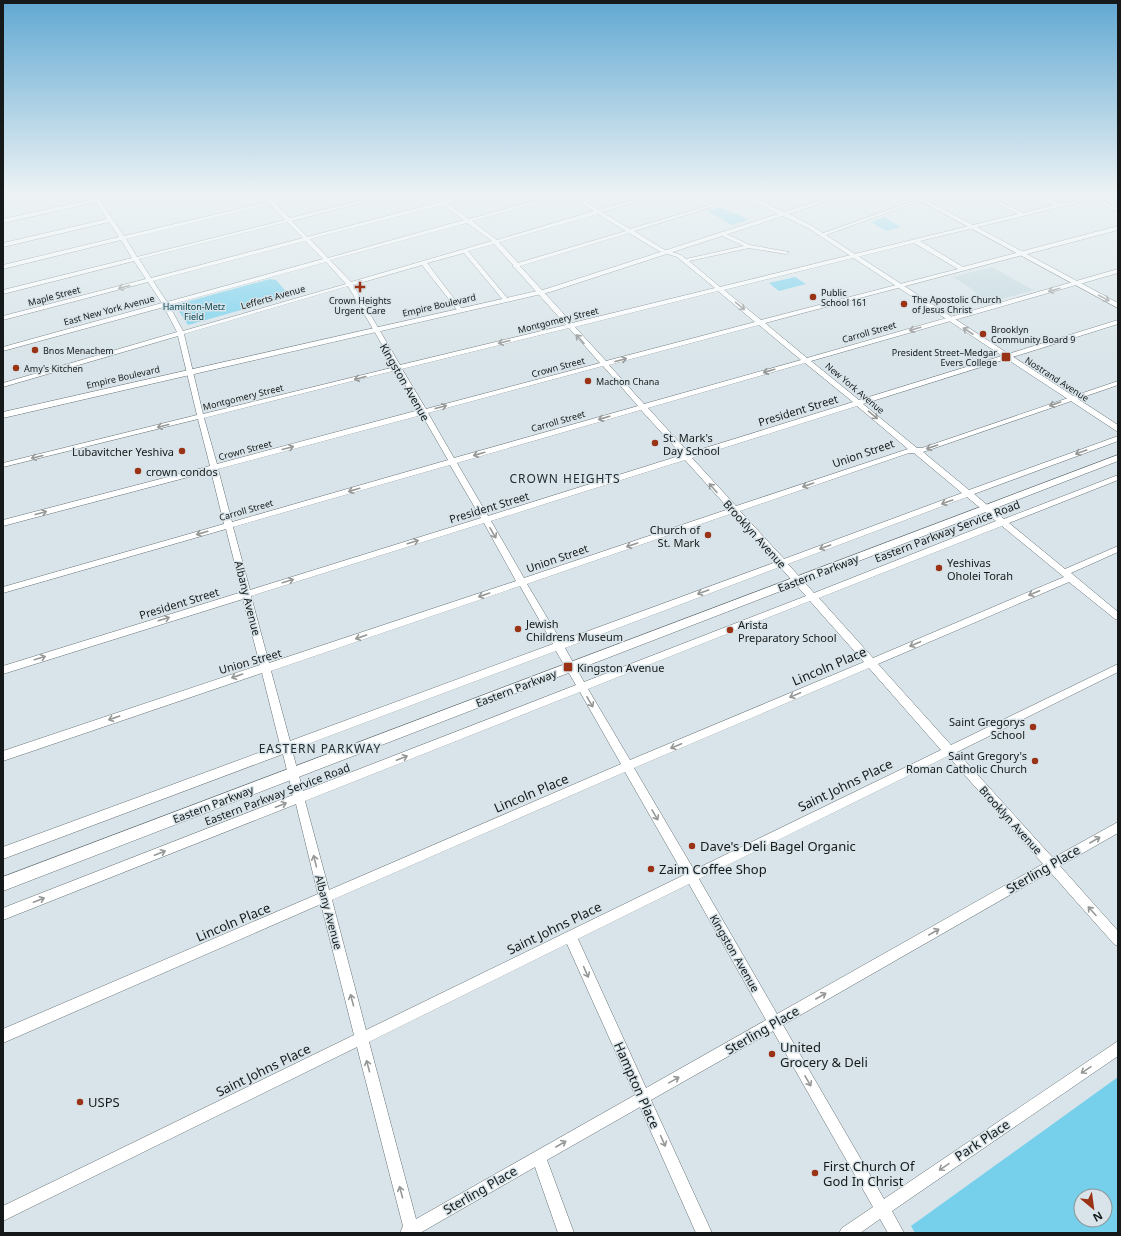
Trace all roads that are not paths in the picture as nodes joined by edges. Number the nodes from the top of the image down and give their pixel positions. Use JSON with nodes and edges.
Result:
{"nodes":[{"id":1,"x":72,"y":251,"type":"edge"},
{"id":2,"x":130,"y":251,"type":"edge"},
{"id":3,"x":168,"y":251,"type":"edge"},
{"id":4,"x":262,"y":251,"type":"edge"},
{"id":5,"x":318,"y":251,"type":"edge"},
{"id":6,"x":361,"y":251,"type":"edge"},
{"id":7,"x":465,"y":251,"type":"joint"},
{"id":8,"x":502,"y":251,"type":"edge"},
{"id":9,"x":567,"y":251,"type":"edge"},
{"id":10,"x":663,"y":251,"type":"edge"},
{"id":11,"x":672,"y":251,"type":"edge"},
{"id":12,"x":729,"y":251,"type":"edge"},
{"id":13,"x":778,"y":251,"type":"edge"},
{"id":14,"x":845,"y":251,"type":"edge"},
{"id":15,"x":875,"y":251,"type":"edge"},
{"id":16,"x":931,"y":251,"type":"edge"},
{"id":17,"x":1016,"y":251,"type":"edge"},
{"id":18,"x":1034,"y":251,"type":"edge"},
{"id":19,"x":668,"y":252,"type":"junction"},
{"id":20,"x":786,"y":252,"type":"dead end"},
{"id":21,"x":1022,"y":254,"type":"junction"},
{"id":22,"x":853,"y":256,"type":"junction"},
{"id":23,"x":135,"y":259,"type":"junction"},
{"id":24,"x":327,"y":260,"type":"junction"},
{"id":25,"x":684,"y":261,"type":"junction"},
{"id":26,"x":424,"y":263,"type":"junction"},
{"id":27,"x":516,"y":266,"type":"junction"},
{"id":28,"x":3,"y":267,"type":"edge"},
{"id":29,"x":962,"y":269,"type":"junction"},
{"id":30,"x":1118,"y":271,"type":"edge"},
{"id":31,"x":149,"y":280,"type":"junction"},
{"id":32,"x":1076,"y":283,"type":"junction"},
{"id":33,"x":350,"y":284,"type":"junction"},
{"id":34,"x":899,"y":286,"type":"junction"},
{"id":35,"x":720,"y":289,"type":"junction"},
{"id":36,"x":3,"y":292,"type":"edge"},
{"id":37,"x":539,"y":293,"type":"junction"},
{"id":38,"x":506,"y":300,"type":"junction"},
{"id":39,"x":165,"y":304,"type":"junction"},
{"id":40,"x":1118,"y":306,"type":"edge"},
{"id":41,"x":460,"y":310,"type":"junction"},
{"id":42,"x":3,"y":318,"type":"edge"},
{"id":43,"x":950,"y":319,"type":"junction"},
{"id":44,"x":1118,"y":322,"type":"edge"},
{"id":45,"x":760,"y":323,"type":"junction"},
{"id":46,"x":569,"y":326,"type":"junction"},
{"id":47,"x":375,"y":330,"type":"junction"},
{"id":48,"x":181,"y":333,"type":"junction"},
{"id":49,"x":3,"y":349,"type":"edge"},
{"id":50,"x":1007,"y":356,"type":"junction"},
{"id":51,"x":806,"y":360,"type":"junction"},
{"id":52,"x":603,"y":364,"type":"junction"},
{"id":53,"x":398,"y":368,"type":"junction"},
{"id":54,"x":189,"y":372,"type":"junction"},
{"id":55,"x":1118,"y":382,"type":"edge"},
{"id":56,"x":3,"y":385,"type":"edge"},
{"id":57,"x":1071,"y":399,"type":"junction"},
{"id":58,"x":858,"y":403,"type":"junction"},
{"id":59,"x":642,"y":408,"type":"junction"},
{"id":60,"x":423,"y":412,"type":"junction"},
{"id":61,"x":3,"y":415,"type":"edge"},
{"id":62,"x":201,"y":417,"type":"junction"},
{"id":63,"x":1118,"y":429,"type":"edge"},
{"id":64,"x":1118,"y":438,"type":"edge"},
{"id":65,"x":915,"y":450,"type":"junction"},
{"id":66,"x":686,"y":457,"type":"junction"},
{"id":67,"x":1118,"y":458,"type":"edge"},
{"id":68,"x":451,"y":462,"type":"junction"},
{"id":69,"x":3,"y":465,"type":"edge"},
{"id":70,"x":214,"y":467,"type":"junction"},
{"id":71,"x":1118,"y":477,"type":"edge"},
{"id":72,"x":968,"y":494,"type":"junction"},
{"id":73,"x":986,"y":509,"type":"junction"},
{"id":74,"x":733,"y":510,"type":"junction"},
{"id":75,"x":485,"y":520,"type":"junction"},
{"id":76,"x":1003,"y":522,"type":"junction"},
{"id":77,"x":3,"y":523,"type":"edge"},
{"id":78,"x":229,"y":526,"type":"junction"},
{"id":79,"x":1118,"y":549,"type":"edge"},
{"id":80,"x":781,"y":563,"type":"junction"},
{"id":81,"x":1067,"y":575,"type":"junction"},
{"id":82,"x":797,"y":581,"type":"junction"},
{"id":83,"x":521,"y":582,"type":"junction"},
{"id":84,"x":3,"y":590,"type":"edge"},
{"id":85,"x":246,"y":594,"type":"junction"},
{"id":86,"x":812,"y":597,"type":"junction"},
{"id":87,"x":1118,"y":617,"type":"edge"},
{"id":88,"x":557,"y":646,"type":"junction"},
{"id":89,"x":870,"y":663,"type":"junction"},
{"id":90,"x":570,"y":667,"type":"junction"},
{"id":91,"x":266,"y":668,"type":"junction"},
{"id":92,"x":1118,"y":668,"type":"edge"},
{"id":93,"x":3,"y":670,"type":"edge"},
{"id":94,"x":582,"y":688,"type":"junction"},
{"id":95,"x":286,"y":746,"type":"junction"},
{"id":96,"x":949,"y":751,"type":"junction"},
{"id":97,"x":3,"y":756,"type":"edge"},
{"id":98,"x":627,"y":767,"type":"junction"},
{"id":99,"x":293,"y":774,"type":"junction"},
{"id":100,"x":299,"y":798,"type":"junction"},
{"id":101,"x":1118,"y":827,"type":"edge"},
{"id":102,"x":3,"y":853,"type":"edge"},
{"id":103,"x":1051,"y":865,"type":"junction"},
{"id":104,"x":691,"y":877,"type":"junction"},
{"id":105,"x":3,"y":884,"type":"edge"},
{"id":106,"x":325,"y":897,"type":"junction"},
{"id":107,"x":3,"y":914,"type":"edge"},
{"id":108,"x":570,"y":936,"type":"junction"},
{"id":109,"x":1118,"y":940,"type":"edge"},
{"id":110,"x":775,"y":1022,"type":"junction"},
{"id":111,"x":3,"y":1036,"type":"edge"},
{"id":112,"x":361,"y":1038,"type":"junction"},
{"id":113,"x":1118,"y":1048,"type":"edge"},
{"id":114,"x":643,"y":1097,"type":"junction"},
{"id":115,"x":539,"y":1157,"type":"junction"},
{"id":116,"x":882,"y":1209,"type":"junction"},
{"id":117,"x":3,"y":1214,"type":"edge"},
{"id":118,"x":409,"y":1232,"type":"edge"},
{"id":119,"x":566,"y":1233,"type":"edge"},
{"id":120,"x":704,"y":1233,"type":"edge"},
{"id":121,"x":847,"y":1233,"type":"edge"},
{"id":122,"x":896,"y":1233,"type":"edge"}],
"edges":[{"from":1,"to":28,"type":"street"},
{"from":2,"to":23,"type":"street","name":"Albany Avenue"},
{"from":3,"to":23,"type":"street"},
{"from":4,"to":31,"type":"street","name":"Maple Street"},
{"from":5,"to":24,"type":"street","name":"Kingston Avenue"},
{"from":6,"to":24,"type":"street","name":"East New York Avenue"},
{"from":7,"to":26,"type":"street","name":"Lefferts Avenue"},
{"from":7,"to":38,"type":"street"},
{"from":8,"to":27,"type":"street","name":"Brooklyn Avenue"},
{"from":9,"to":27,"type":"street"},
{"from":10,"to":19,"type":"street","name":"New York Avenue"},
{"from":11,"to":19,"type":"main road","name":"Empire Boulevard"},
{"from":12,"to":25,"type":"street"},
{"from":13,"to":20,"type":"street"},
{"from":14,"to":22,"type":"main road","name":"Nostrand Avenue"},
{"from":15,"to":22,"type":"street","name":"Montgomery Street"},
{"from":16,"to":29,"type":"street"},
{"from":17,"to":21,"type":"main road"},
{"from":18,"to":21,"type":"street","name":"Crown Street"},
{"from":19,"to":25,"type":"street","name":"New York Avenue"},
{"from":19,"to":37,"type":"main road","name":"Empire Boulevard"},
{"from":21,"to":29,"type":"street","name":"Crown Street"},
{"from":21,"to":32,"type":"main road"},
{"from":22,"to":34,"type":"main road","name":"Nostrand Avenue"},
{"from":22,"to":35,"type":"street","name":"Montgomery Street"},
{"from":23,"to":31,"type":"street","name":"Albany Avenue"},
{"from":23,"to":36,"type":"street"},
{"from":24,"to":33,"type":"street","name":"Kingston Avenue"},
{"from":24,"to":39,"type":"street","name":"East New York Avenue"},
{"from":25,"to":35,"type":"street","name":"New York Avenue"},
{"from":26,"to":33,"type":"street","name":"Lefferts Avenue"},
{"from":26,"to":41,"type":"street"},
{"from":27,"to":37,"type":"street","name":"Brooklyn Avenue"},
{"from":29,"to":34,"type":"street","name":"Crown Street"},
{"from":30,"to":32,"type":"street","name":"Carroll Street"},
{"from":31,"to":39,"type":"street","name":"Albany Avenue"},
{"from":31,"to":42,"type":"street","name":"Maple Street","one_way":true},
{"from":32,"to":40,"type":"main road","one_way":true},
{"from":32,"to":43,"type":"street","name":"Carroll Street","one_way":true},
{"from":33,"to":47,"type":"street","name":"Kingston Avenue"},
{"from":33,"to":48,"type":"street","name":"Lefferts Avenue"},
{"from":34,"to":43,"type":"main road","name":"Nostrand Avenue"},
{"from":34,"to":45,"type":"street","name":"Crown Street"},
{"from":35,"to":45,"type":"street","name":"New York Avenue","one_way":true},
{"from":35,"to":46,"type":"street","name":"Montgomery Street"},
{"from":37,"to":38,"type":"main road","name":"Empire Boulevard"},
{"from":37,"to":46,"type":"street","name":"Brooklyn Avenue"},
{"from":38,"to":41,"type":"main road","name":"Empire Boulevard"},
{"from":39,"to":48,"type":"street","name":"Albany Avenue"},
{"from":39,"to":49,"type":"street","name":"East New York Avenue"},
{"from":41,"to":47,"type":"main road","name":"Empire Boulevard"},
{"from":50,"to":43,"type":"main road","name":"Nostrand Avenue","one_way":true},
{"from":43,"to":51,"type":"street","name":"Carroll Street","one_way":true},
{"from":44,"to":50,"type":"street","name":"President Street"},
{"from":45,"to":51,"type":"street","name":"New York Avenue"},
{"from":52,"to":45,"type":"street","name":"Crown Street","one_way":true},
{"from":52,"to":46,"type":"street","name":"Brooklyn Avenue","one_way":true},
{"from":46,"to":53,"type":"street","name":"Montgomery Street","one_way":true},
{"from":47,"to":53,"type":"street","name":"Kingston Avenue"},
{"from":47,"to":54,"type":"main road","name":"Empire Boulevard"},
{"from":48,"to":54,"type":"street","name":"Albany Avenue"},
{"from":48,"to":56,"type":"street","name":"Lefferts Avenue"},
{"from":50,"to":57,"type":"main road","name":"Nostrand Avenue"},
{"from":50,"to":58,"type":"street","name":"President Street"},
{"from":51,"to":58,"type":"street","name":"New York Avenue"},
{"from":51,"to":59,"type":"street","name":"Carroll Street","one_way":true},
{"from":52,"to":59,"type":"street","name":"Brooklyn Avenue"},
{"from":60,"to":52,"type":"street","name":"Crown Street","one_way":true},
{"from":53,"to":60,"type":"street","name":"Kingston Avenue"},
{"from":53,"to":62,"type":"street","name":"Montgomery Street","one_way":true},
{"from":54,"to":61,"type":"main road","name":"Empire Boulevard"},
{"from":54,"to":62,"type":"street","name":"Albany Avenue"},
{"from":55,"to":57,"type":"street","name":"Union Street"},
{"from":57,"to":63,"type":"main road","name":"Nostrand Avenue"},
{"from":57,"to":65,"type":"street","name":"Union Street","one_way":true},
{"from":58,"to":65,"type":"street","name":"New York Avenue","one_way":true},
{"from":58,"to":66,"type":"street","name":"President Street"},
{"from":59,"to":66,"type":"street","name":"Brooklyn Avenue"},
{"from":59,"to":68,"type":"street","name":"Carroll Street","one_way":true},
{"from":60,"to":68,"type":"street","name":"Kingston Avenue"},
{"from":70,"to":60,"type":"street","name":"Crown Street","one_way":true},
{"from":62,"to":69,"type":"street","name":"Montgomery Street","one_way":true},
{"from":62,"to":70,"type":"street","name":"Albany Avenue"},
{"from":64,"to":72,"type":"street","one_way":true},
{"from":65,"to":72,"type":"street","name":"New York Avenue"},
{"from":65,"to":74,"type":"street","name":"Union Street","one_way":true},
{"from":74,"to":66,"type":"street","name":"Brooklyn Avenue","one_way":true},
{"from":66,"to":75,"type":"street","name":"President Street"},
{"from":67,"to":73,"type":"main road","name":"Eastern Parkway"},
{"from":68,"to":75,"type":"street","name":"Kingston Avenue"},
{"from":68,"to":78,"type":"street","name":"Carroll Street","one_way":true},
{"from":77,"to":70,"type":"street","name":"Crown Street","one_way":true},
{"from":70,"to":78,"type":"street","name":"Albany Avenue"},
{"from":71,"to":76,"type":"street","name":"Eastern Parkway Service Road"},
{"from":72,"to":73,"type":"street","name":"New York Avenue"},
{"from":72,"to":80,"type":"street","one_way":true},
{"from":73,"to":76,"type":"street","name":"New York Avenue"},
{"from":73,"to":82,"type":"main road","name":"Eastern Parkway"},
{"from":74,"to":80,"type":"street","name":"Brooklyn Avenue"},
{"from":74,"to":83,"type":"street","name":"Union Street","one_way":true},
{"from":75,"to":83,"type":"street","name":"Kingston Avenue","one_way":true},
{"from":85,"to":75,"type":"street","name":"President Street","one_way":true},
{"from":76,"to":81,"type":"street","name":"New York Avenue"},
{"from":76,"to":86,"type":"street","name":"Eastern Parkway Service Road"},
{"from":78,"to":84,"type":"street","name":"Carroll Street","one_way":true},
{"from":78,"to":85,"type":"street","name":"Albany Avenue"},
{"from":79,"to":81,"type":"street","name":"Lincoln Place"},
{"from":80,"to":82,"type":"street","name":"Brooklyn Avenue"},
{"from":80,"to":88,"type":"street","one_way":true},
{"from":81,"to":87,"type":"street","name":"New York Avenue"},
{"from":81,"to":89,"type":"street","name":"Lincoln Place","one_way":true},
{"from":82,"to":86,"type":"street","name":"Brooklyn Avenue"},
{"from":82,"to":90,"type":"main road","name":"Eastern Parkway"},
{"from":83,"to":88,"type":"street","name":"Kingston Avenue"},
{"from":83,"to":91,"type":"street","name":"Union Street","one_way":true},
{"from":85,"to":91,"type":"street","name":"Albany Avenue"},
{"from":93,"to":85,"type":"street","name":"President Street","one_way":true},
{"from":86,"to":89,"type":"street","name":"Brooklyn Avenue"},
{"from":86,"to":94,"type":"street","name":"Eastern Parkway Service Road"},
{"from":88,"to":90,"type":"street","name":"Kingston Avenue"},
{"from":88,"to":95,"type":"street"},
{"from":89,"to":96,"type":"street","name":"Brooklyn Avenue"},
{"from":89,"to":98,"type":"street","name":"Lincoln Place","one_way":true},
{"from":90,"to":94,"type":"street","name":"Kingston Avenue"},
{"from":90,"to":99,"type":"main road","name":"Eastern Parkway"},
{"from":91,"to":95,"type":"street","name":"Albany Avenue"},
{"from":91,"to":97,"type":"street","name":"Union Street","one_way":true},
{"from":92,"to":96,"type":"street","name":"Saint Johns Place"},
{"from":94,"to":98,"type":"street","name":"Kingston Avenue","one_way":true},
{"from":100,"to":94,"type":"street","name":"Eastern Parkway Service Road","one_way":true},
{"from":95,"to":99,"type":"street","name":"Albany Avenue"},
{"from":95,"to":102,"type":"street"},
{"from":96,"to":103,"type":"street","name":"Brooklyn Avenue"},
{"from":96,"to":104,"type":"street","name":"Saint Johns Place"},
{"from":98,"to":104,"type":"street","name":"Kingston Avenue","one_way":true},
{"from":98,"to":106,"type":"street","name":"Lincoln Place"},
{"from":99,"to":100,"type":"street","name":"Albany Avenue"},
{"from":99,"to":105,"type":"main road","name":"Eastern Parkway"},
{"from":106,"to":100,"type":"street","name":"Albany Avenue","one_way":true},
{"from":107,"to":100,"type":"street","name":"Eastern Parkway Service Road","one_way":true},
{"from":103,"to":101,"type":"street","name":"Sterling Place","one_way":true},
{"from":109,"to":103,"type":"street","name":"Brooklyn Avenue","one_way":true},
{"from":110,"to":103,"type":"street","name":"Sterling Place","one_way":true},
{"from":104,"to":108,"type":"street","name":"Saint Johns Place"},
{"from":104,"to":110,"type":"street","name":"Kingston Avenue"},
{"from":106,"to":111,"type":"street","name":"Lincoln Place"},
{"from":112,"to":106,"type":"street","name":"Albany Avenue","one_way":true},
{"from":108,"to":112,"type":"street","name":"Saint Johns Place"},
{"from":108,"to":114,"type":"street","name":"Hampton Place","one_way":true},
{"from":114,"to":110,"type":"street","name":"Sterling Place","one_way":true},
{"from":110,"to":116,"type":"street","name":"Kingston Avenue","one_way":true},
{"from":112,"to":117,"type":"street","name":"Saint Johns Place"},
{"from":118,"to":112,"type":"street","name":"Albany Avenue","one_way":true},
{"from":113,"to":116,"type":"street","name":"Park Place","one_way":true},
{"from":115,"to":114,"type":"street","name":"Sterling Place","one_way":true},
{"from":114,"to":120,"type":"street","name":"Hampton Place","one_way":true},
{"from":115,"to":118,"type":"street","name":"Sterling Place"},
{"from":115,"to":119,"type":"street"},
{"from":116,"to":121,"type":"street","name":"Park Place"},
{"from":116,"to":122,"type":"street","name":"Kingston Avenue"}]}
